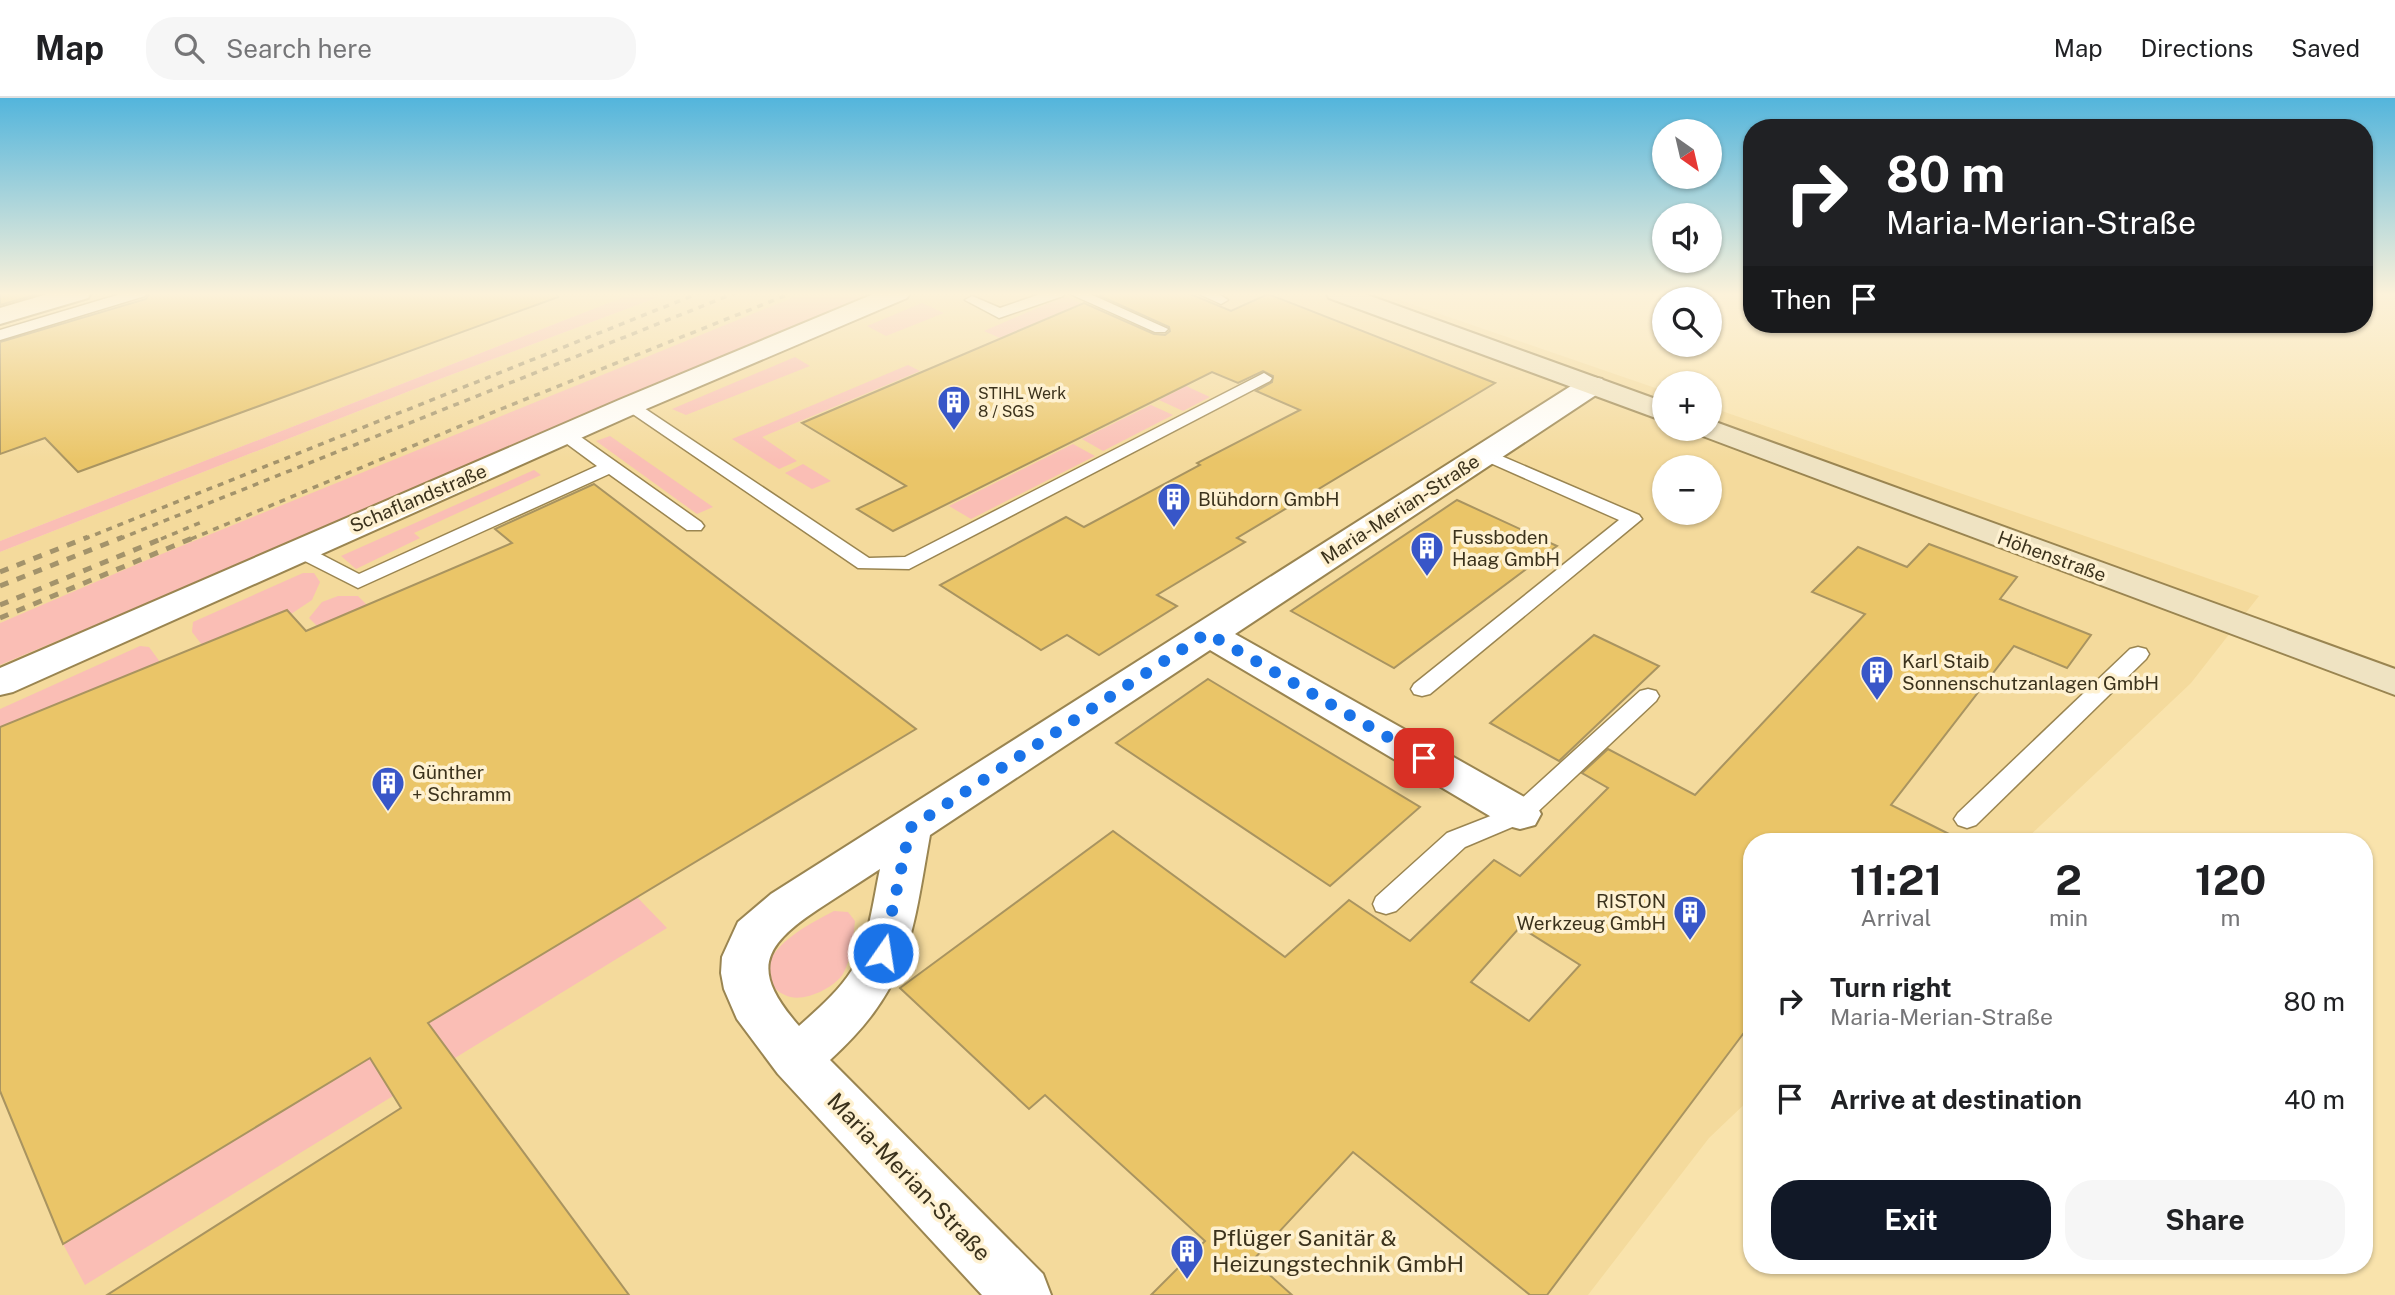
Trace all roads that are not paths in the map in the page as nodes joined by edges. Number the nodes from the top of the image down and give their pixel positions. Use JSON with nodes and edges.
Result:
{"nodes":[{"id":1,"x":768,"y":349,"type":"edge"},
{"id":2,"x":1492,"y":349,"type":"edge"},
{"id":3,"x":1264,"y":378,"type":"dead end"},
{"id":4,"x":1592,"y":385,"type":"junction"},
{"id":5,"x":629,"y":406,"type":"junction"},
{"id":6,"x":1652,"y":408,"type":"edge"},
{"id":7,"x":1722,"y":433,"type":"edge"},
{"id":8,"x":565,"y":435,"type":"junction"},
{"id":9,"x":1485,"y":454,"type":"junction"},
{"id":10,"x":610,"y":467,"type":"junction"},
{"id":11,"x":694,"y":526,"type":"dead end"},
{"id":12,"x":298,"y":550,"type":"junction"},
{"id":13,"x":1207,"y":633,"type":"junction"},
{"id":14,"x":2137,"y":654,"type":"dead end"},
{"id":15,"x":0,"y":682,"type":"edge"},
{"id":16,"x":2395,"y":683,"type":"edge"},
{"id":17,"x":1422,"y":689,"type":"dead end"},
{"id":18,"x":1648,"y":696,"type":"dead end"},
{"id":19,"x":1520,"y":814,"type":"junction"},
{"id":20,"x":1967,"y":819,"type":"dead end"},
{"id":21,"x":910,"y":828,"type":"junction"},
{"id":22,"x":1386,"y":904,"type":"dead end"},
{"id":23,"x":796,"y":1059,"type":"junction"},
{"id":24,"x":1022,"y":1295,"type":"edge"}],
"edges":[{"from":1,"to":5,"type":"street","name":"Schaflandstraße"},
{"from":2,"to":4,"type":"main road"},
{"from":3,"to":5,"type":"lane"},
{"from":4,"to":6,"type":"main road"},
{"from":4,"to":9,"type":"street","name":"Maria-Merian-Straße"},
{"from":5,"to":8,"type":"street","name":"Schaflandstraße"},
{"from":7,"to":16,"type":"main road","name":"Höhenstraße"},
{"from":8,"to":10,"type":"lane"},
{"from":8,"to":12,"type":"street","name":"Schaflandstraße"},
{"from":9,"to":13,"type":"street","name":"Maria-Merian-Straße"},
{"from":9,"to":17,"type":"lane"},
{"from":10,"to":11,"type":"lane"},
{"from":10,"to":12,"type":"lane"},
{"from":12,"to":15,"type":"street","name":"Schaflandstraße"},
{"from":13,"to":19,"type":"street"},
{"from":13,"to":21,"type":"street","name":"Maria-Merian-Straße"},
{"from":14,"to":20,"type":"lane"},
{"from":18,"to":19,"type":"lane"},
{"from":19,"to":22,"type":"lane"},
{"from":21,"to":23,"type":"street"},
{"from":21,"to":23,"type":"street","name":"Maria-Merian-Straße"},
{"from":23,"to":24,"type":"street","name":"Maria-Merian-Straße"}]}
